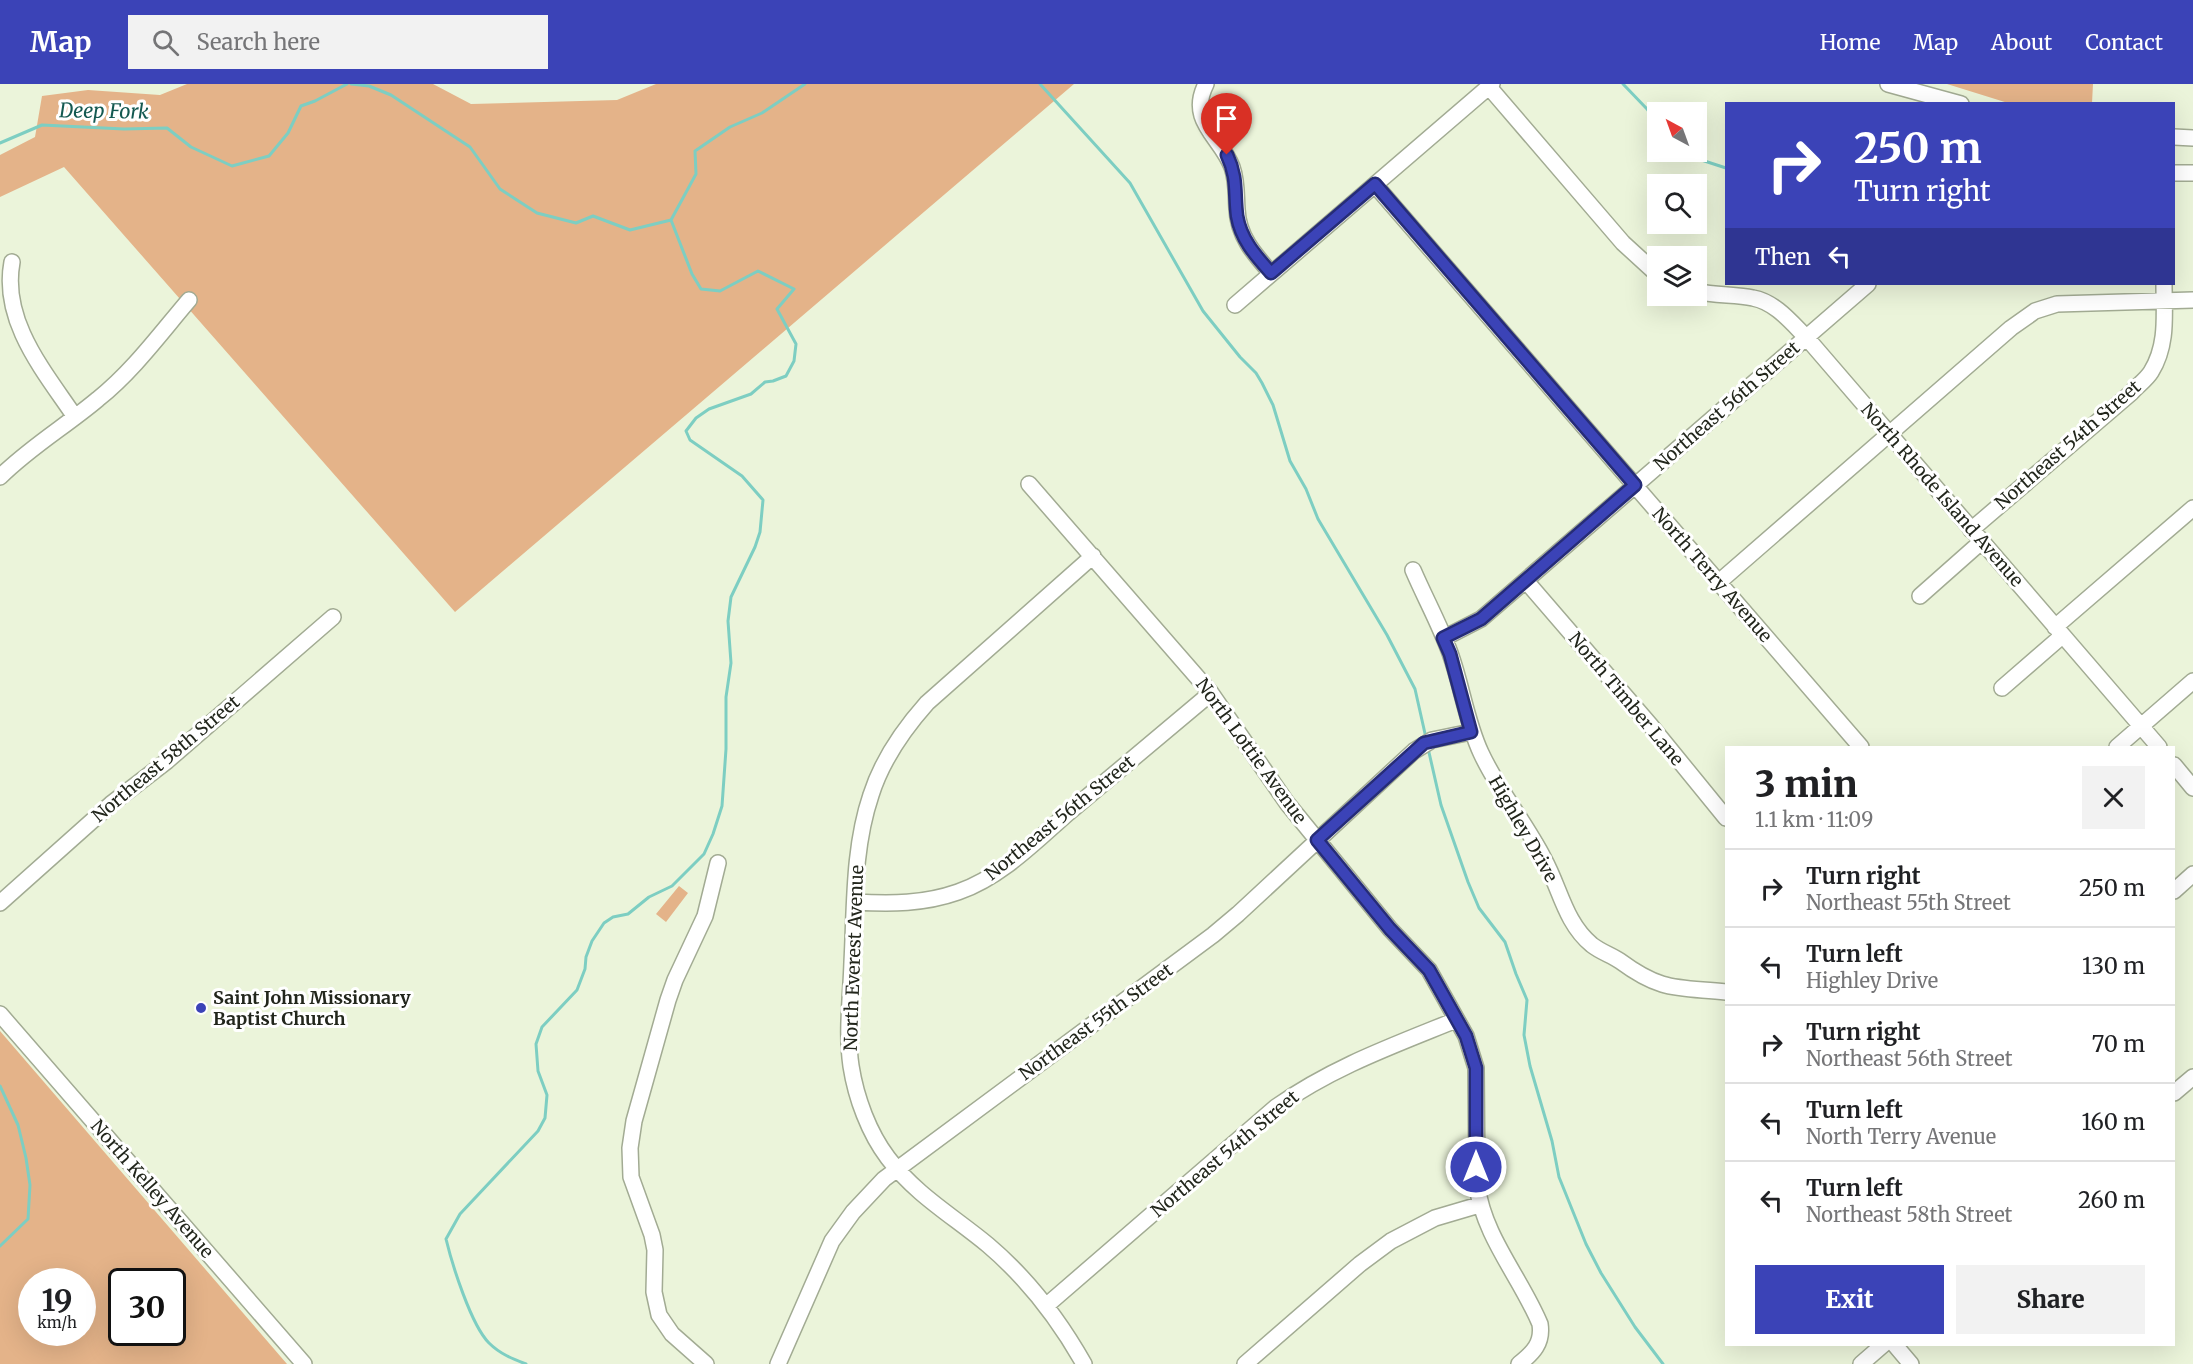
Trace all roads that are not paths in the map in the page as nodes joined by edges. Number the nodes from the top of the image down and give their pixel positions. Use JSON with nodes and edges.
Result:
{"nodes":[{"id":1,"x":1206,"y":84,"type":"edge"},
{"id":2,"x":1888,"y":84,"type":"edge"},
{"id":3,"x":1491,"y":85,"type":"edge"},
{"id":4,"x":1953,"y":102,"type":"edge"},
{"id":5,"x":2175,"y":137,"type":"edge"},
{"id":6,"x":2193,"y":138,"type":"edge"},
{"id":7,"x":2175,"y":173,"type":"edge"},
{"id":8,"x":2193,"y":173,"type":"edge"},
{"id":9,"x":1375,"y":184,"type":"junction"},
{"id":10,"x":12,"y":262,"type":"dead end"},
{"id":11,"x":1647,"y":265,"type":"edge"},
{"id":12,"x":1271,"y":273,"type":"junction"},
{"id":13,"x":1867,"y":285,"type":"edge"},
{"id":14,"x":2164,"y":285,"type":"edge"},
{"id":15,"x":1707,"y":292,"type":"edge"},
{"id":16,"x":189,"y":300,"type":"dead end"},
{"id":17,"x":2193,"y":300,"type":"edge"},
{"id":18,"x":2164,"y":301,"type":"junction"},
{"id":19,"x":1235,"y":305,"type":"dead end"},
{"id":20,"x":1806,"y":337,"type":"junction"},
{"id":21,"x":75,"y":417,"type":"junction"},
{"id":22,"x":1889,"y":435,"type":"junction"},
{"id":23,"x":0,"y":477,"type":"edge"},
{"id":24,"x":1029,"y":484,"type":"dead end"},
{"id":25,"x":1635,"y":485,"type":"junction"},
{"id":26,"x":2193,"y":508,"type":"edge"},
{"id":27,"x":1971,"y":530,"type":"junction"},
{"id":28,"x":1981,"y":542,"type":"junction"},
{"id":29,"x":1093,"y":556,"type":"junction"},
{"id":30,"x":1413,"y":570,"type":"dead end"},
{"id":31,"x":1526,"y":581,"type":"junction"},
{"id":32,"x":1719,"y":582,"type":"junction"},
{"id":33,"x":1920,"y":596,"type":"dead end"},
{"id":34,"x":333,"y":617,"type":"dead end"},
{"id":35,"x":2059,"y":632,"type":"junction"},
{"id":36,"x":1443,"y":638,"type":"junction"},
{"id":37,"x":2193,"y":681,"type":"edge"},
{"id":38,"x":2002,"y":688,"type":"dead end"},
{"id":39,"x":1211,"y":693,"type":"junction"},
{"id":40,"x":2141,"y":726,"type":"junction"},
{"id":41,"x":1471,"y":732,"type":"junction"},
{"id":42,"x":1860,"y":746,"type":"edge"},
{"id":43,"x":2118,"y":746,"type":"edge"},
{"id":44,"x":2158,"y":746,"type":"edge"},
{"id":45,"x":2175,"y":766,"type":"edge"},
{"id":46,"x":2193,"y":788,"type":"edge"},
{"id":47,"x":1725,"y":817,"type":"edge"},
{"id":48,"x":1317,"y":840,"type":"junction"},
{"id":49,"x":718,"y":863,"type":"dead end"},
{"id":50,"x":2193,"y":874,"type":"edge"},
{"id":51,"x":2175,"y":890,"type":"edge"},
{"id":52,"x":0,"y":903,"type":"edge"},
{"id":53,"x":855,"y":903,"type":"junction"},
{"id":54,"x":1725,"y":992,"type":"edge"},
{"id":55,"x":0,"y":1014,"type":"edge"},
{"id":56,"x":1456,"y":1020,"type":"junction"},
{"id":57,"x":2193,"y":1077,"type":"edge"},
{"id":58,"x":2175,"y":1093,"type":"edge"},
{"id":59,"x":897,"y":1169,"type":"junction"},
{"id":60,"x":1479,"y":1205,"type":"junction"},
{"id":61,"x":1047,"y":1305,"type":"junction"},
{"id":62,"x":1882,"y":1346,"type":"edge"},
{"id":63,"x":1896,"y":1346,"type":"edge"},
{"id":64,"x":304,"y":1364,"type":"edge"},
{"id":65,"x":706,"y":1364,"type":"edge"},
{"id":66,"x":778,"y":1364,"type":"edge"},
{"id":67,"x":1084,"y":1364,"type":"edge"},
{"id":68,"x":1245,"y":1364,"type":"edge"},
{"id":69,"x":1519,"y":1364,"type":"edge"},
{"id":70,"x":1862,"y":1364,"type":"edge"},
{"id":71,"x":1911,"y":1364,"type":"edge"}],
"edges":[{"from":1,"to":12,"type":"street"},
{"from":2,"to":4,"type":"street"},
{"from":3,"to":9,"type":"street"},
{"from":3,"to":11,"type":"street"},
{"from":5,"to":6,"type":"street"},
{"from":7,"to":8,"type":"street"},
{"from":9,"to":12,"type":"street"},
{"from":9,"to":25,"type":"street","name":"North Terry Avenue"},
{"from":10,"to":21,"type":"street"},
{"from":12,"to":19,"type":"street"},
{"from":13,"to":20,"type":"street","name":"Northeast 56th Street"},
{"from":14,"to":18,"type":"street","name":"Northeast 54th Street"},
{"from":15,"to":20,"type":"street","name":"North Rhode Island Avenue"},
{"from":16,"to":21,"type":"street"},
{"from":17,"to":18,"type":"street"},
{"from":18,"to":22,"type":"street"},
{"from":18,"to":27,"type":"street","name":"Northeast 54th Street"},
{"from":20,"to":22,"type":"street","name":"North Rhode Island Avenue"},
{"from":20,"to":25,"type":"street","name":"Northeast 56th Street"},
{"from":21,"to":23,"type":"street"},
{"from":22,"to":27,"type":"street","name":"North Rhode Island Avenue"},
{"from":22,"to":32,"type":"street"},
{"from":24,"to":29,"type":"street","name":"North Lottie Avenue"},
{"from":25,"to":31,"type":"street","name":"Northeast 56th Street"},
{"from":25,"to":32,"type":"street","name":"North Terry Avenue"},
{"from":26,"to":35,"type":"street"},
{"from":27,"to":28,"type":"street","name":"North Rhode Island Avenue"},
{"from":28,"to":33,"type":"street"},
{"from":28,"to":35,"type":"street","name":"North Rhode Island Avenue"},
{"from":29,"to":39,"type":"street","name":"North Lottie Avenue"},
{"from":29,"to":53,"type":"street","name":"North Everest Avenue"},
{"from":30,"to":36,"type":"street","name":"Highley Drive"},
{"from":31,"to":36,"type":"street","name":"Northeast 56th Street"},
{"from":31,"to":47,"type":"street","name":"North Timber Lane"},
{"from":32,"to":42,"type":"street","name":"North Terry Avenue"},
{"from":34,"to":52,"type":"street","name":"Northeast 58th Street"},
{"from":35,"to":38,"type":"street"},
{"from":35,"to":40,"type":"street","name":"North Rhode Island Avenue"},
{"from":36,"to":41,"type":"street","name":"Highley Drive"},
{"from":37,"to":40,"type":"street"},
{"from":39,"to":48,"type":"street","name":"North Lottie Avenue"},
{"from":39,"to":53,"type":"street","name":"Northeast 56th Street"},
{"from":40,"to":43,"type":"street"},
{"from":40,"to":44,"type":"street","name":"North Rhode Island Avenue"},
{"from":41,"to":48,"type":"street","name":"Northeast 55th Street"},
{"from":41,"to":54,"type":"street","name":"Highley Drive"},
{"from":45,"to":46,"type":"street"},
{"from":48,"to":56,"type":"street","name":"North Lottie Avenue"},
{"from":48,"to":59,"type":"street","name":"Northeast 55th Street"},
{"from":49,"to":65,"type":"street"},
{"from":50,"to":51,"type":"street"},
{"from":53,"to":59,"type":"street","name":"North Everest Avenue"},
{"from":55,"to":64,"type":"street","name":"North Kelley Avenue"},
{"from":56,"to":60,"type":"street","name":"North Lottie Avenue"},
{"from":56,"to":61,"type":"street","name":"Northeast 54th Street"},
{"from":57,"to":58,"type":"street"},
{"from":59,"to":61,"type":"street","name":"North Everest Avenue"},
{"from":59,"to":66,"type":"street","name":"Northeast 55th Street"},
{"from":60,"to":68,"type":"street"},
{"from":60,"to":69,"type":"street","name":"North Lottie Avenue"},
{"from":61,"to":67,"type":"street","name":"North Everest Avenue"},
{"from":62,"to":70,"type":"street"},
{"from":63,"to":71,"type":"street"}]}
